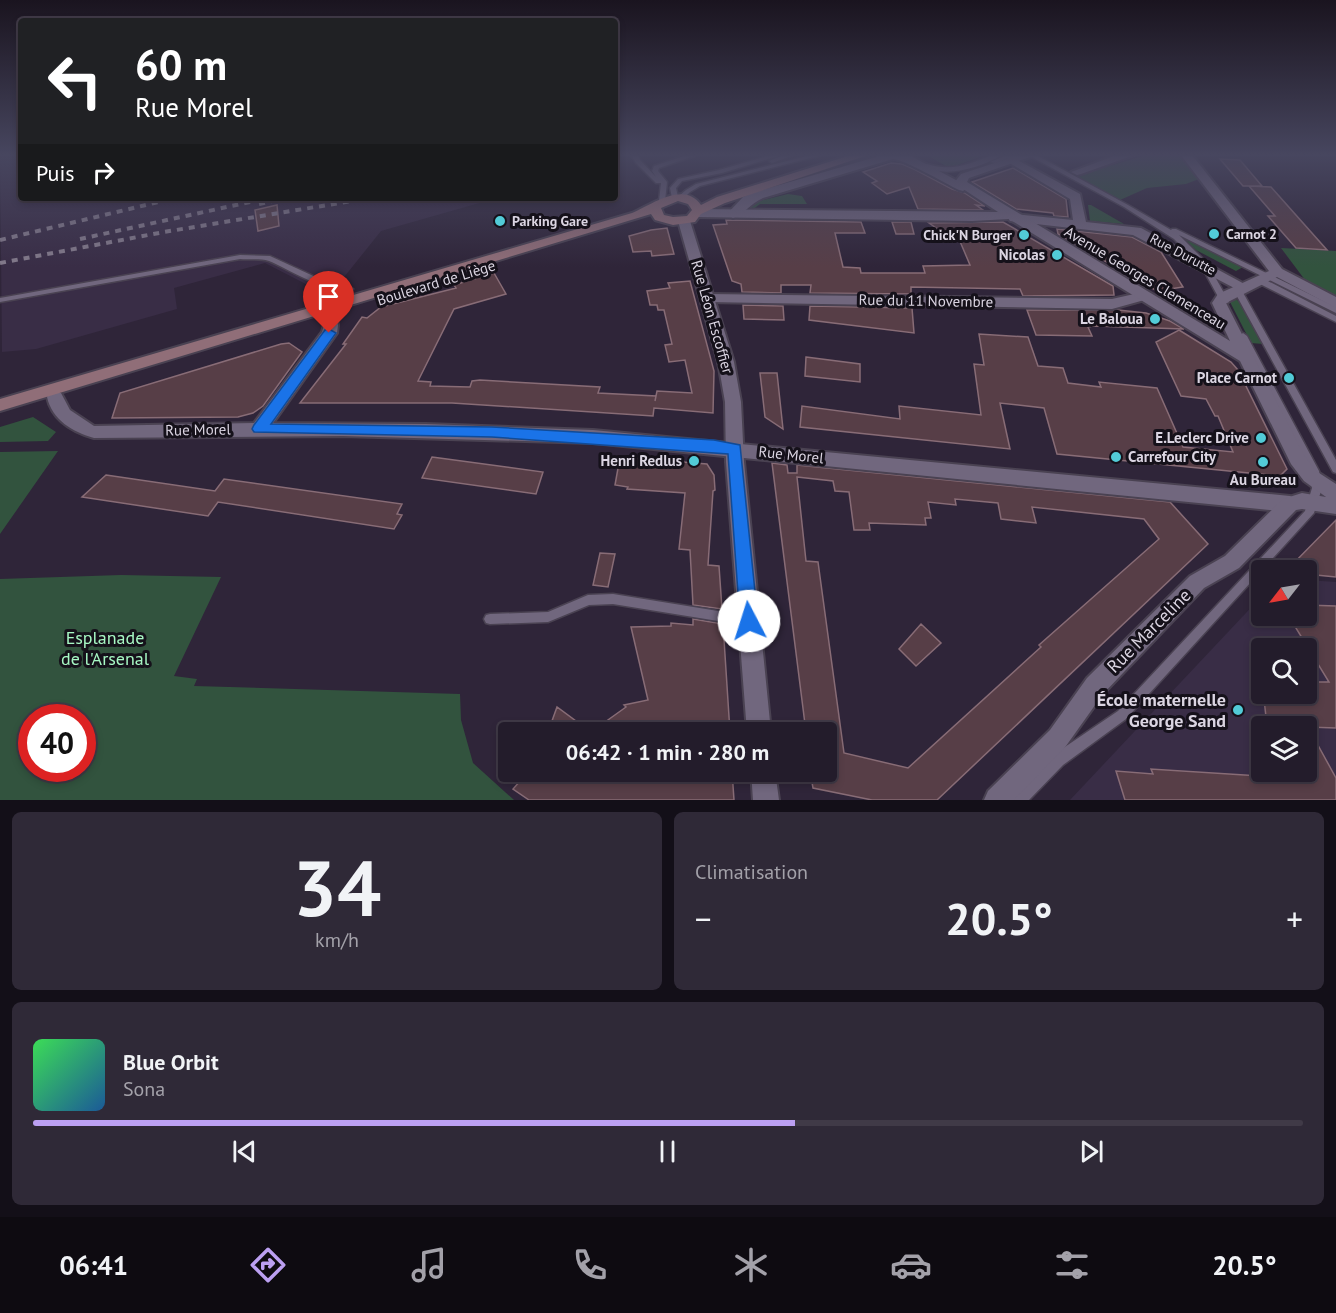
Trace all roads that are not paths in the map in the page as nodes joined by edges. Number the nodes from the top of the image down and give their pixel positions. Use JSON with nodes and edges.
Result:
{"nodes":[{"id":1,"x":667,"y":192,"type":"edge"},
{"id":2,"x":673,"y":192,"type":"edge"},
{"id":3,"x":685,"y":192,"type":"edge"},
{"id":4,"x":715,"y":192,"type":"edge"},
{"id":5,"x":744,"y":192,"type":"edge"},
{"id":6,"x":768,"y":192,"type":"edge"},
{"id":7,"x":972,"y":192,"type":"edge"},
{"id":8,"x":1071,"y":192,"type":"edge"},
{"id":9,"x":1095,"y":192,"type":"edge"},
{"id":10,"x":1211,"y":192,"type":"edge"},
{"id":11,"x":672,"y":201,"type":"junction"},
{"id":12,"x":733,"y":214,"type":"junction"},
{"id":13,"x":693,"y":215,"type":"junction"},
{"id":14,"x":1011,"y":216,"type":"junction"},
{"id":15,"x":1146,"y":218,"type":"junction"},
{"id":16,"x":666,"y":220,"type":"junction"},
{"id":17,"x":1080,"y":225,"type":"junction"},
{"id":18,"x":1205,"y":266,"type":"junction"},
{"id":19,"x":1270,"y":277,"type":"junction"},
{"id":20,"x":1240,"y":288,"type":"junction"},
{"id":21,"x":349,"y":289,"type":"dead end"},
{"id":22,"x":1143,"y":296,"type":"junction"},
{"id":23,"x":1223,"y":297,"type":"junction"},
{"id":24,"x":1292,"y":297,"type":"junction"},
{"id":25,"x":708,"y":298,"type":"junction"},
{"id":26,"x":0,"y":300,"type":"edge"},
{"id":27,"x":1336,"y":303,"type":"edge"},
{"id":28,"x":1336,"y":310,"type":"edge"},
{"id":29,"x":328,"y":312,"type":"junction"},
{"id":30,"x":1336,"y":319,"type":"edge"},
{"id":31,"x":1245,"y":357,"type":"junction"},
{"id":32,"x":55,"y":397,"type":"junction"},
{"id":33,"x":0,"y":405,"type":"edge"},
{"id":34,"x":0,"y":413,"type":"edge"},
{"id":35,"x":259,"y":429,"type":"junction"},
{"id":36,"x":735,"y":449,"type":"junction"},
{"id":37,"x":1336,"y":469,"type":"edge"},
{"id":38,"x":1317,"y":481,"type":"junction"},
{"id":39,"x":1336,"y":494,"type":"edge"},
{"id":40,"x":1314,"y":503,"type":"junction"},
{"id":41,"x":1290,"y":504,"type":"junction"},
{"id":42,"x":1336,"y":506,"type":"edge"},
{"id":43,"x":490,"y":619,"type":"dead end"},
{"id":44,"x":749,"y":621,"type":"junction"},
{"id":45,"x":758,"y":722,"type":"edge"},
{"id":46,"x":764,"y":782,"type":"edge"},
{"id":47,"x":766,"y":800,"type":"edge"},
{"id":48,"x":997,"y":800,"type":"edge"},
{"id":49,"x":1019,"y":800,"type":"edge"}],
"edges":[{"from":1,"to":11,"type":"lane"},
{"from":2,"to":11,"type":"lane"},
{"from":3,"to":11,"type":"lane"},
{"from":4,"to":11,"type":"main road","name":"Boulevard de Liège"},
{"from":5,"to":13,"type":"main road","name":"Boulevard de Liège"},
{"from":6,"to":12,"type":"street"},
{"from":7,"to":14,"type":"street","name":"Avenue Georges Clemenceau"},
{"from":8,"to":17,"type":"street"},
{"from":9,"to":15,"type":"lane"},
{"from":10,"to":19,"type":"street"},
{"from":11,"to":13,"type":"main road"},
{"from":11,"to":16,"type":"main road"},
{"from":11,"to":29,"type":"main road","name":"Boulevard de Liège"},
{"from":12,"to":13,"type":"street","name":"Rue Durutte"},
{"from":12,"to":14,"type":"street","name":"Rue Durutte"},
{"from":13,"to":16,"type":"main road","name":"Boulevard de Liège"},
{"from":13,"to":25,"type":"street","name":"Rue Léon Escoffier"},
{"from":14,"to":17,"type":"street","name":"Rue Durutte"},
{"from":14,"to":22,"type":"street","name":"Avenue Georges Clemenceau"},
{"from":15,"to":18,"type":"lane"},
{"from":15,"to":19,"type":"lane"},
{"from":16,"to":29,"type":"main road","name":"Boulevard de Liège"},
{"from":17,"to":18,"type":"street","name":"Rue Durutte"},
{"from":18,"to":20,"type":"street","name":"Rue Durutte"},
{"from":18,"to":23,"type":"lane"},
{"from":19,"to":20,"type":"street"},
{"from":19,"to":24,"type":"lane"},
{"from":19,"to":24,"type":"lane"},
{"from":19,"to":27,"type":"street"},
{"from":19,"to":28,"type":"lane"},
{"from":20,"to":23,"type":"street"},
{"from":20,"to":37,"type":"lane"},
{"from":21,"to":26,"type":"lane"},
{"from":22,"to":25,"type":"street","name":"Rue du 11 Novembre"},
{"from":22,"to":31,"type":"street","name":"Avenue Georges Clemenceau"},
{"from":23,"to":31,"type":"street"},
{"from":23,"to":38,"type":"lane"},
{"from":24,"to":30,"type":"lane"},
{"from":25,"to":36,"type":"street","name":"Rue Léon Escoffier"},
{"from":29,"to":32,"type":"main road","name":"Boulevard de Liège"},
{"from":29,"to":33,"type":"main road","name":"Boulevard de Liège"},
{"from":29,"to":35,"type":"street"},
{"from":31,"to":38,"type":"street"},
{"from":32,"to":34,"type":"main road","name":"Boulevard de Liège"},
{"from":32,"to":35,"type":"street","name":"Rue Morel"},
{"from":35,"to":36,"type":"street","name":"Rue Morel"},
{"from":36,"to":41,"type":"street","name":"Rue Morel"},
{"from":36,"to":44,"type":"street","name":"Rue Léon Escoffier"},
{"from":38,"to":39,"type":"street"},
{"from":38,"to":40,"type":"lane"},
{"from":40,"to":41,"type":"street"},
{"from":40,"to":42,"type":"street"},
{"from":40,"to":49,"type":"lane"},
{"from":41,"to":48,"type":"street","name":"Rue Marceline"},
{"from":43,"to":44,"type":"lane"},
{"from":44,"to":45,"type":"street","name":"Rue Léon Escoffier"},
{"from":46,"to":47,"type":"street"}]}
